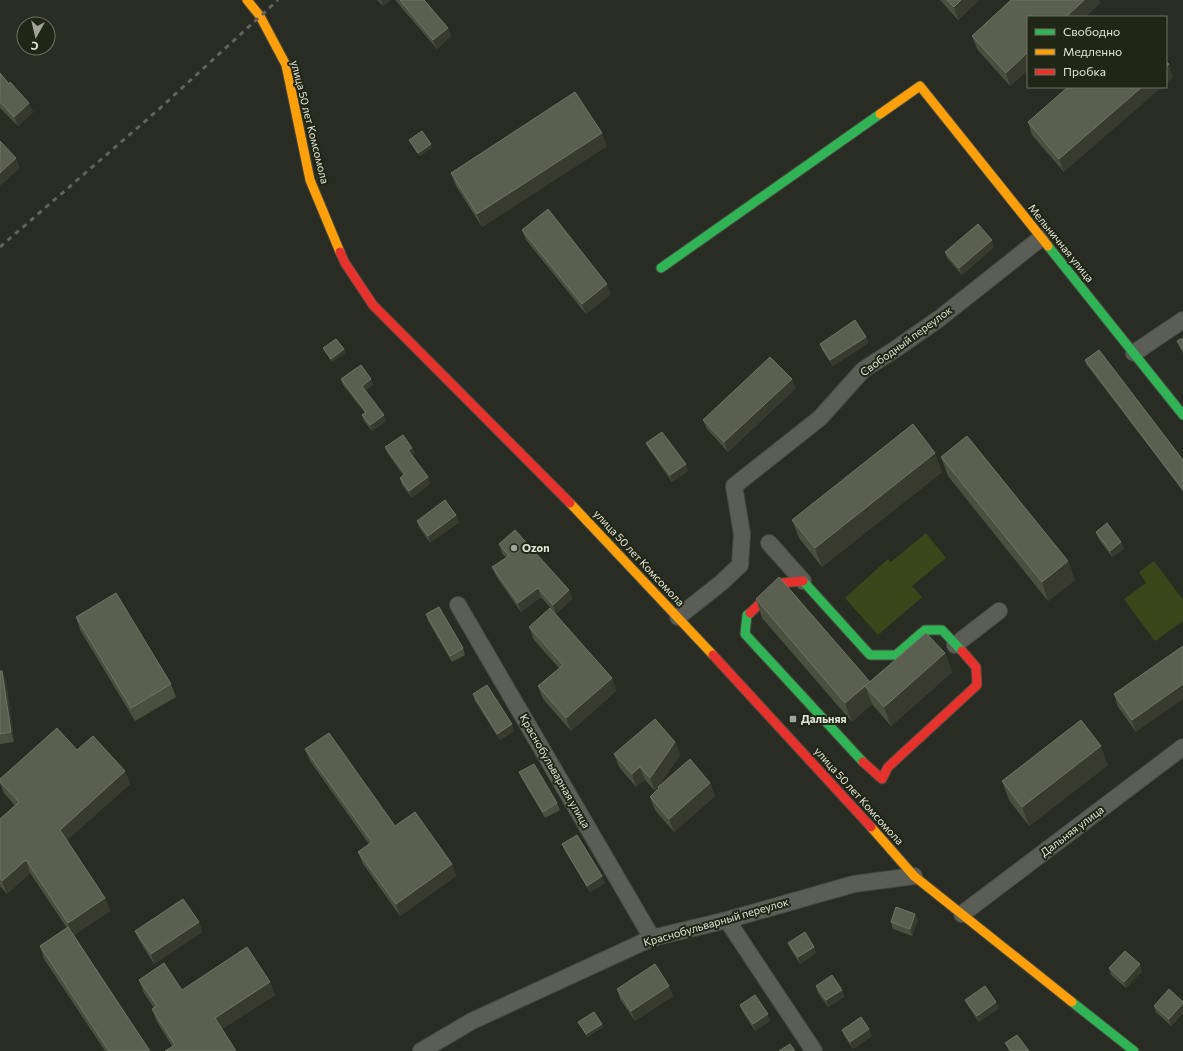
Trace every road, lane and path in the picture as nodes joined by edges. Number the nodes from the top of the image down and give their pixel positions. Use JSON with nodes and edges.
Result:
{"nodes":[{"id":1,"x":246,"y":0,"type":"edge"},
{"id":2,"x":1041,"y":238,"type":"junction"},
{"id":3,"x":661,"y":268,"type":"dead end"},
{"id":4,"x":1183,"y":320,"type":"edge"},
{"id":5,"x":1134,"y":353,"type":"junction"},
{"id":6,"x":1183,"y":415,"type":"edge"},
{"id":7,"x":769,"y":543,"type":"dead end"},
{"id":8,"x":803,"y":581,"type":"junction"},
{"id":9,"x":458,"y":605,"type":"dead end"},
{"id":10,"x":1000,"y":611,"type":"dead end"},
{"id":11,"x":678,"y":617,"type":"junction"},
{"id":12,"x":955,"y":645,"type":"junction"},
{"id":13,"x":1183,"y":747,"type":"edge"},
{"id":14,"x":914,"y":876,"type":"junction"},
{"id":15,"x":962,"y":914,"type":"junction"},
{"id":16,"x":727,"y":920,"type":"junction"},
{"id":17,"x":652,"y":938,"type":"junction"},
{"id":18,"x":422,"y":1051,"type":"edge"},
{"id":19,"x":814,"y":1051,"type":"edge"},
{"id":20,"x":1134,"y":1051,"type":"edge"}],
"edges":[{"from":1,"to":11,"type":"street","name":"улица 50 лет Комсомола"},
{"from":2,"to":3,"type":"street","name":"Мельничная улица"},
{"from":2,"to":5,"type":"street","name":"Мельничная улица"},
{"from":2,"to":11,"type":"street","name":"Свободный переулок"},
{"from":4,"to":5,"type":"street"},
{"from":5,"to":6,"type":"street","name":"Мельничная улица"},
{"from":7,"to":8,"type":"street"},
{"from":8,"to":12,"type":"street"},
{"from":8,"to":12,"type":"street"},
{"from":9,"to":17,"type":"street","name":"Краснобульварная улица"},
{"from":10,"to":12,"type":"street"},
{"from":11,"to":14,"type":"street","name":"улица 50 лет Комсомола"},
{"from":13,"to":15,"type":"street","name":"Дальняя улица"},
{"from":14,"to":15,"type":"street","name":"улица 50 лет Комсомола"},
{"from":14,"to":16,"type":"street","name":"Краснобульварный переулок"},
{"from":15,"to":20,"type":"street","name":"улица 50 лет Комсомола"},
{"from":16,"to":17,"type":"street","name":"Краснобульварный переулок"},
{"from":16,"to":19,"type":"street"},
{"from":17,"to":18,"type":"street","name":"Краснобульварный переулок"}]}
